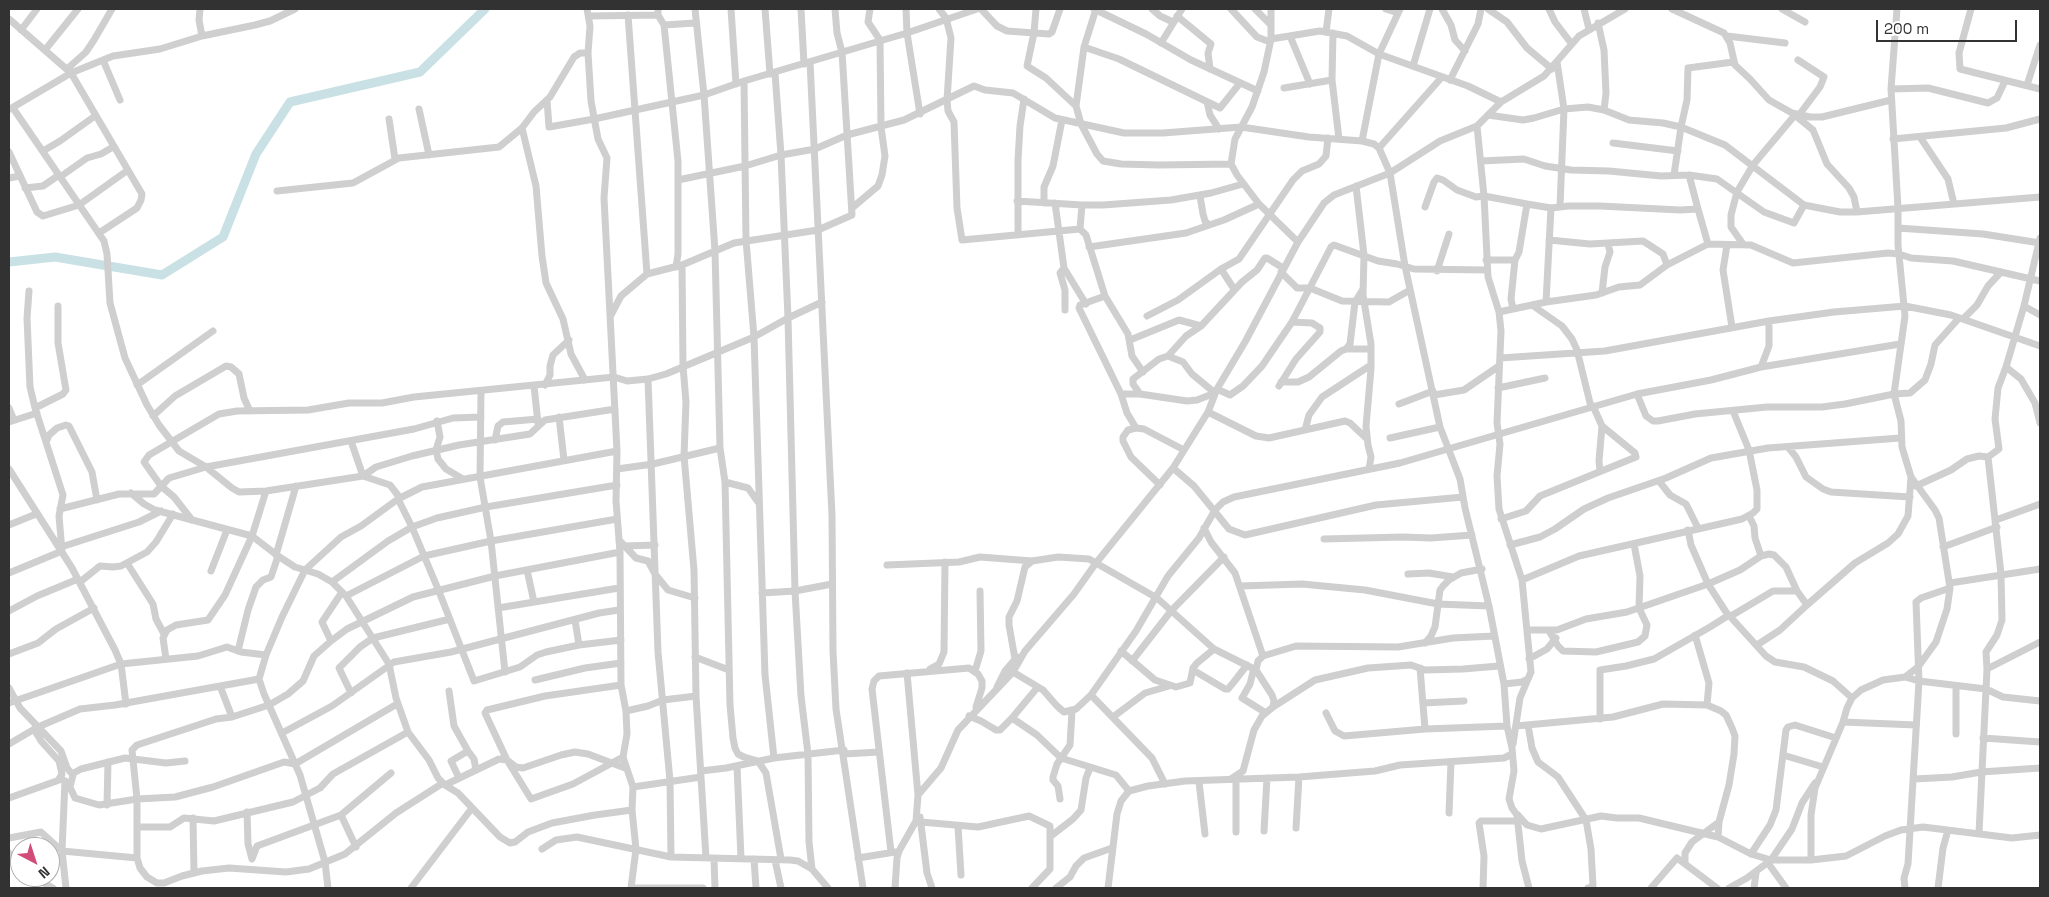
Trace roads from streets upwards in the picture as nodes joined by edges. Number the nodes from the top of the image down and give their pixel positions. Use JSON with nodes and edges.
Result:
{"nodes":[{"id":1,"x":37,"y":9,"type":"edge"},
{"id":2,"x":78,"y":9,"type":"edge"},
{"id":3,"x":112,"y":9,"type":"edge"},
{"id":4,"x":200,"y":9,"type":"edge"},
{"id":5,"x":295,"y":9,"type":"edge"},
{"id":6,"x":695,"y":9,"type":"edge"},
{"id":7,"x":731,"y":9,"type":"edge"},
{"id":8,"x":765,"y":9,"type":"edge"},
{"id":9,"x":801,"y":9,"type":"edge"},
{"id":10,"x":835,"y":9,"type":"edge"},
{"id":11,"x":870,"y":9,"type":"edge"},
{"id":12,"x":906,"y":9,"type":"edge"},
{"id":13,"x":939,"y":9,"type":"edge"},
{"id":14,"x":976,"y":9,"type":"edge"},
{"id":15,"x":1036,"y":9,"type":"edge"},
{"id":16,"x":1060,"y":9,"type":"edge"},
{"id":17,"x":1095,"y":9,"type":"edge"},
{"id":18,"x":1152,"y":9,"type":"edge"},
{"id":19,"x":1182,"y":9,"type":"edge"},
{"id":20,"x":1231,"y":9,"type":"edge"},
{"id":21,"x":1255,"y":9,"type":"edge"},
{"id":22,"x":1271,"y":9,"type":"edge"},
{"id":23,"x":1329,"y":9,"type":"edge"},
{"id":24,"x":1386,"y":9,"type":"edge"},
{"id":25,"x":1430,"y":9,"type":"edge"},
{"id":26,"x":1442,"y":9,"type":"edge"},
{"id":27,"x":1481,"y":9,"type":"edge"},
{"id":28,"x":1488,"y":9,"type":"edge"},
{"id":29,"x":1549,"y":9,"type":"edge"},
{"id":30,"x":1584,"y":9,"type":"edge"},
{"id":31,"x":1625,"y":9,"type":"edge"},
{"id":32,"x":1672,"y":9,"type":"edge"},
{"id":33,"x":1782,"y":9,"type":"edge"},
{"id":34,"x":1897,"y":9,"type":"edge"},
{"id":35,"x":1971,"y":9,"type":"edge"},
{"id":36,"x":1399,"y":11,"type":"edge"},
{"id":37,"x":588,"y":12,"type":"edge"},
{"id":38,"x":658,"y":12,"type":"edge"},
{"id":39,"x":628,"y":15,"type":"junction"},
{"id":40,"x":946,"y":18,"type":"junction"},
{"id":41,"x":9,"y":19,"type":"edge"},
{"id":42,"x":1175,"y":19,"type":"junction"},
{"id":43,"x":1805,"y":22,"type":"dead end"},
{"id":44,"x":695,"y":23,"type":"junction"},
{"id":45,"x":1598,"y":23,"type":"junction"},
{"id":46,"x":1270,"y":24,"type":"junction"},
{"id":47,"x":664,"y":25,"type":"junction"},
{"id":48,"x":1589,"y":29,"type":"junction"},
{"id":49,"x":22,"y":30,"type":"junction"},
{"id":50,"x":1034,"y":32,"type":"junction"},
{"id":51,"x":1329,"y":32,"type":"junction"},
{"id":52,"x":907,"y":33,"type":"junction"},
{"id":53,"x":202,"y":36,"type":"junction"},
{"id":54,"x":1290,"y":36,"type":"junction"},
{"id":55,"x":1727,"y":36,"type":"junction"},
{"id":56,"x":880,"y":40,"type":"junction"},
{"id":57,"x":1271,"y":41,"type":"junction"},
{"id":58,"x":1161,"y":42,"type":"junction"},
{"id":59,"x":1572,"y":43,"type":"junction"},
{"id":60,"x":1785,"y":43,"type":"dead end"},
{"id":61,"x":2040,"y":45,"type":"edge"},
{"id":62,"x":1084,"y":47,"type":"junction"},
{"id":63,"x":45,"y":50,"type":"junction"},
{"id":64,"x":1465,"y":51,"type":"junction"},
{"id":65,"x":842,"y":52,"type":"junction"},
{"id":66,"x":588,"y":53,"type":"junction"},
{"id":67,"x":1378,"y":54,"type":"junction"},
{"id":68,"x":103,"y":60,"type":"junction"},
{"id":69,"x":1798,"y":60,"type":"dead end"},
{"id":70,"x":1557,"y":62,"type":"junction"},
{"id":71,"x":1733,"y":62,"type":"junction"},
{"id":72,"x":807,"y":63,"type":"junction"},
{"id":73,"x":1413,"y":66,"type":"junction"},
{"id":74,"x":1210,"y":69,"type":"junction"},
{"id":75,"x":1552,"y":69,"type":"junction"},
{"id":76,"x":69,"y":71,"type":"junction"},
{"id":77,"x":772,"y":74,"type":"junction"},
{"id":78,"x":1442,"y":77,"type":"junction"},
{"id":79,"x":1332,"y":80,"type":"junction"},
{"id":80,"x":1450,"y":80,"type":"junction"},
{"id":81,"x":2005,"y":81,"type":"junction"},
{"id":82,"x":740,"y":82,"type":"junction"},
{"id":83,"x":1240,"y":83,"type":"junction"},
{"id":84,"x":1310,"y":84,"type":"junction"},
{"id":85,"x":2027,"y":85,"type":"junction"},
{"id":86,"x":1284,"y":88,"type":"dead end"},
{"id":87,"x":2040,"y":88,"type":"edge"},
{"id":88,"x":1891,"y":89,"type":"junction"},
{"id":89,"x":1258,"y":91,"type":"junction"},
{"id":90,"x":704,"y":95,"type":"junction"},
{"id":91,"x":1024,"y":99,"type":"junction"},
{"id":92,"x":120,"y":100,"type":"dead end"},
{"id":93,"x":547,"y":100,"type":"junction"},
{"id":94,"x":947,"y":100,"type":"junction"},
{"id":95,"x":1891,"y":100,"type":"junction"},
{"id":96,"x":671,"y":102,"type":"junction"},
{"id":97,"x":1207,"y":102,"type":"junction"},
{"id":98,"x":1501,"y":102,"type":"junction"},
{"id":99,"x":1076,"y":106,"type":"junction"},
{"id":100,"x":11,"y":109,"type":"edge"},
{"id":101,"x":419,"y":109,"type":"dead end"},
{"id":102,"x":636,"y":109,"type":"junction"},
{"id":103,"x":1564,"y":109,"type":"junction"},
{"id":104,"x":1604,"y":110,"type":"junction"},
{"id":105,"x":920,"y":114,"type":"junction"},
{"id":106,"x":1796,"y":114,"type":"junction"},
{"id":107,"x":1488,"y":115,"type":"junction"},
{"id":108,"x":95,"y":116,"type":"junction"},
{"id":109,"x":389,"y":119,"type":"dead end"},
{"id":110,"x":594,"y":119,"type":"junction"},
{"id":111,"x":2040,"y":119,"type":"edge"},
{"id":112,"x":1062,"y":120,"type":"junction"},
{"id":113,"x":1080,"y":124,"type":"junction"},
{"id":114,"x":1477,"y":126,"type":"junction"},
{"id":115,"x":881,"y":127,"type":"junction"},
{"id":116,"x":1241,"y":127,"type":"junction"},
{"id":117,"x":1681,"y":127,"type":"junction"},
{"id":118,"x":522,"y":128,"type":"junction"},
{"id":119,"x":1219,"y":129,"type":"junction"},
{"id":120,"x":847,"y":135,"type":"junction"},
{"id":121,"x":1920,"y":137,"type":"junction"},
{"id":122,"x":1328,"y":138,"type":"junction"},
{"id":123,"x":1339,"y":139,"type":"junction"},
{"id":124,"x":1893,"y":139,"type":"junction"},
{"id":125,"x":1362,"y":141,"type":"junction"},
{"id":126,"x":1613,"y":143,"type":"dead end"},
{"id":127,"x":113,"y":147,"type":"junction"},
{"id":128,"x":1379,"y":148,"type":"junction"},
{"id":129,"x":815,"y":149,"type":"junction"},
{"id":130,"x":43,"y":151,"type":"junction"},
{"id":131,"x":1678,"y":151,"type":"junction"},
{"id":132,"x":9,"y":152,"type":"edge"},
{"id":133,"x":429,"y":155,"type":"junction"},
{"id":134,"x":780,"y":155,"type":"junction"},
{"id":135,"x":395,"y":159,"type":"junction"},
{"id":136,"x":1481,"y":162,"type":"junction"},
{"id":137,"x":1231,"y":164,"type":"junction"},
{"id":138,"x":1753,"y":165,"type":"junction"},
{"id":139,"x":745,"y":166,"type":"junction"},
{"id":140,"x":1562,"y":168,"type":"junction"},
{"id":141,"x":128,"y":170,"type":"junction"},
{"id":142,"x":1390,"y":173,"type":"junction"},
{"id":143,"x":710,"y":174,"type":"junction"},
{"id":144,"x":1674,"y":175,"type":"junction"},
{"id":145,"x":1689,"y":175,"type":"junction"},
{"id":146,"x":20,"y":176,"type":"junction"},
{"id":147,"x":59,"y":176,"type":"junction"},
{"id":148,"x":9,"y":178,"type":"edge"},
{"id":149,"x":678,"y":180,"type":"junction"},
{"id":150,"x":1243,"y":184,"type":"junction"},
{"id":151,"x":1356,"y":186,"type":"junction"},
{"id":152,"x":25,"y":188,"type":"junction"},
{"id":153,"x":277,"y":190,"type":"dead end"},
{"id":154,"x":1737,"y":192,"type":"junction"},
{"id":155,"x":1200,"y":196,"type":"junction"},
{"id":156,"x":1484,"y":196,"type":"junction"},
{"id":157,"x":2040,"y":197,"type":"edge"},
{"id":158,"x":1017,"y":201,"type":"junction"},
{"id":159,"x":1044,"y":203,"type":"junction"},
{"id":160,"x":1054,"y":203,"type":"junction"},
{"id":161,"x":1259,"y":204,"type":"junction"},
{"id":162,"x":1527,"y":204,"type":"junction"},
{"id":163,"x":1954,"y":204,"type":"junction"},
{"id":164,"x":79,"y":205,"type":"junction"},
{"id":165,"x":1082,"y":205,"type":"junction"},
{"id":166,"x":1804,"y":205,"type":"junction"},
{"id":167,"x":1560,"y":206,"type":"junction"},
{"id":168,"x":852,"y":208,"type":"junction"},
{"id":169,"x":1424,"y":208,"type":"dead end"},
{"id":170,"x":1550,"y":208,"type":"junction"},
{"id":171,"x":1898,"y":208,"type":"junction"},
{"id":172,"x":1698,"y":209,"type":"junction"},
{"id":173,"x":1857,"y":212,"type":"junction"},
{"id":174,"x":1270,"y":215,"type":"junction"},
{"id":175,"x":1206,"y":224,"type":"junction"},
{"id":176,"x":1898,"y":228,"type":"junction"},
{"id":177,"x":1080,"y":229,"type":"junction"},
{"id":178,"x":818,"y":230,"type":"junction"},
{"id":179,"x":1058,"y":230,"type":"junction"},
{"id":180,"x":99,"y":233,"type":"junction"},
{"id":181,"x":1449,"y":234,"type":"dead end"},
{"id":182,"x":783,"y":235,"type":"junction"},
{"id":183,"x":1018,"y":235,"type":"junction"},
{"id":184,"x":746,"y":240,"type":"junction"},
{"id":185,"x":1549,"y":240,"type":"junction"},
{"id":186,"x":2040,"y":241,"type":"edge"},
{"id":187,"x":1298,"y":242,"type":"junction"},
{"id":188,"x":1608,"y":244,"type":"junction"},
{"id":189,"x":1708,"y":244,"type":"junction"},
{"id":190,"x":1743,"y":244,"type":"junction"},
{"id":191,"x":1727,"y":245,"type":"junction"},
{"id":192,"x":1898,"y":245,"type":"junction"},
{"id":193,"x":1088,"y":247,"type":"junction"},
{"id":194,"x":715,"y":251,"type":"junction"},
{"id":195,"x":1888,"y":253,"type":"junction"},
{"id":196,"x":1899,"y":254,"type":"junction"},
{"id":197,"x":1364,"y":255,"type":"junction"},
{"id":198,"x":1911,"y":258,"type":"junction"},
{"id":199,"x":1486,"y":260,"type":"junction"},
{"id":200,"x":1515,"y":260,"type":"junction"},
{"id":201,"x":1667,"y":265,"type":"junction"},
{"id":202,"x":679,"y":266,"type":"junction"},
{"id":203,"x":1405,"y":266,"type":"junction"},
{"id":204,"x":1901,"y":267,"type":"junction"},
{"id":205,"x":1064,"y":268,"type":"junction"},
{"id":206,"x":1221,"y":269,"type":"junction"},
{"id":207,"x":1282,"y":270,"type":"junction"},
{"id":208,"x":1488,"y":270,"type":"junction"},
{"id":209,"x":1437,"y":271,"type":"junction"},
{"id":210,"x":2001,"y":272,"type":"junction"},
{"id":211,"x":647,"y":274,"type":"junction"},
{"id":212,"x":2032,"y":280,"type":"junction"},
{"id":213,"x":2040,"y":281,"type":"edge"},
{"id":214,"x":1310,"y":288,"type":"junction"},
{"id":215,"x":1234,"y":289,"type":"junction"},
{"id":216,"x":1363,"y":289,"type":"junction"},
{"id":217,"x":1410,"y":290,"type":"junction"},
{"id":218,"x":29,"y":291,"type":"dead end"},
{"id":219,"x":1602,"y":293,"type":"junction"},
{"id":220,"x":1105,"y":296,"type":"junction"},
{"id":221,"x":1363,"y":301,"type":"junction"},
{"id":222,"x":822,"y":302,"type":"junction"},
{"id":223,"x":1355,"y":302,"type":"junction"},
{"id":224,"x":1546,"y":302,"type":"junction"},
{"id":225,"x":1086,"y":304,"type":"junction"},
{"id":226,"x":1532,"y":305,"type":"junction"},
{"id":227,"x":58,"y":306,"type":"dead end"},
{"id":228,"x":1905,"y":306,"type":"junction"},
{"id":229,"x":2024,"y":306,"type":"junction"},
{"id":230,"x":1513,"y":309,"type":"junction"},
{"id":231,"x":1065,"y":310,"type":"dead end"},
{"id":232,"x":1499,"y":312,"type":"junction"},
{"id":233,"x":2040,"y":315,"type":"edge"},
{"id":234,"x":611,"y":316,"type":"junction"},
{"id":235,"x":1148,"y":316,"type":"dead end"},
{"id":236,"x":788,"y":318,"type":"junction"},
{"id":237,"x":1961,"y":318,"type":"junction"},
{"id":238,"x":1769,"y":321,"type":"junction"},
{"id":239,"x":1292,"y":322,"type":"junction"},
{"id":240,"x":1201,"y":326,"type":"junction"},
{"id":241,"x":1732,"y":327,"type":"junction"},
{"id":242,"x":214,"y":331,"type":"dead end"},
{"id":243,"x":2015,"y":336,"type":"junction"},
{"id":244,"x":754,"y":337,"type":"junction"},
{"id":245,"x":569,"y":340,"type":"junction"},
{"id":246,"x":1130,"y":340,"type":"junction"},
{"id":247,"x":1900,"y":344,"type":"junction"},
{"id":248,"x":2040,"y":346,"type":"edge"},
{"id":249,"x":1346,"y":349,"type":"junction"},
{"id":250,"x":1371,"y":350,"type":"junction"},
{"id":251,"x":717,"y":352,"type":"junction"},
{"id":252,"x":1577,"y":353,"type":"junction"},
{"id":253,"x":1168,"y":356,"type":"junction"},
{"id":254,"x":1499,"y":362,"type":"junction"},
{"id":255,"x":1372,"y":364,"type":"junction"},
{"id":256,"x":683,"y":366,"type":"junction"},
{"id":257,"x":1761,"y":366,"type":"junction"},
{"id":258,"x":2006,"y":367,"type":"junction"},
{"id":259,"x":1143,"y":372,"type":"junction"},
{"id":260,"x":550,"y":375,"type":"junction"},
{"id":261,"x":614,"y":377,"type":"junction"},
{"id":262,"x":1545,"y":378,"type":"dead end"},
{"id":263,"x":648,"y":379,"type":"junction"},
{"id":264,"x":585,"y":380,"type":"junction"},
{"id":265,"x":556,"y":383,"type":"junction"},
{"id":266,"x":137,"y":385,"type":"junction"},
{"id":267,"x":545,"y":385,"type":"junction"},
{"id":268,"x":534,"y":386,"type":"junction"},
{"id":269,"x":1498,"y":388,"type":"junction"},
{"id":270,"x":481,"y":391,"type":"junction"},
{"id":271,"x":1216,"y":391,"type":"junction"},
{"id":272,"x":1434,"y":393,"type":"junction"},
{"id":273,"x":1121,"y":394,"type":"junction"},
{"id":274,"x":1140,"y":394,"type":"junction"},
{"id":275,"x":1637,"y":394,"type":"junction"},
{"id":276,"x":1894,"y":394,"type":"junction"},
{"id":277,"x":1399,"y":404,"type":"dead end"},
{"id":278,"x":1592,"y":406,"type":"junction"},
{"id":279,"x":9,"y":408,"type":"edge"},
{"id":280,"x":615,"y":409,"type":"junction"},
{"id":281,"x":36,"y":411,"type":"junction"},
{"id":282,"x":250,"y":411,"type":"junction"},
{"id":283,"x":1733,"y":411,"type":"junction"},
{"id":284,"x":1208,"y":412,"type":"junction"},
{"id":285,"x":153,"y":416,"type":"junction"},
{"id":286,"x":481,"y":417,"type":"junction"},
{"id":287,"x":559,"y":417,"type":"junction"},
{"id":288,"x":11,"y":421,"type":"edge"},
{"id":289,"x":438,"y":421,"type":"junction"},
{"id":290,"x":538,"y":422,"type":"junction"},
{"id":291,"x":2040,"y":422,"type":"edge"},
{"id":292,"x":1602,"y":426,"type":"junction"},
{"id":293,"x":1440,"y":427,"type":"junction"},
{"id":294,"x":1136,"y":428,"type":"junction"},
{"id":295,"x":1305,"y":430,"type":"junction"},
{"id":296,"x":1498,"y":435,"type":"junction"},
{"id":297,"x":1366,"y":438,"type":"junction"},
{"id":298,"x":1390,"y":438,"type":"dead end"},
{"id":299,"x":1900,"y":438,"type":"junction"},
{"id":300,"x":495,"y":440,"type":"junction"},
{"id":301,"x":351,"y":441,"type":"junction"},
{"id":302,"x":46,"y":442,"type":"junction"},
{"id":303,"x":172,"y":442,"type":"junction"},
{"id":304,"x":480,"y":443,"type":"junction"},
{"id":305,"x":1458,"y":446,"type":"junction"},
{"id":306,"x":1788,"y":447,"type":"junction"},
{"id":307,"x":720,"y":448,"type":"junction"},
{"id":308,"x":1448,"y":449,"type":"junction"},
{"id":309,"x":436,"y":450,"type":"junction"},
{"id":310,"x":1184,"y":450,"type":"junction"},
{"id":311,"x":1749,"y":450,"type":"junction"},
{"id":312,"x":617,"y":451,"type":"junction"},
{"id":313,"x":684,"y":456,"type":"junction"},
{"id":314,"x":1988,"y":457,"type":"junction"},
{"id":315,"x":1453,"y":458,"type":"junction"},
{"id":316,"x":564,"y":460,"type":"junction"},
{"id":317,"x":653,"y":464,"type":"junction"},
{"id":318,"x":206,"y":467,"type":"junction"},
{"id":319,"x":1173,"y":468,"type":"junction"},
{"id":320,"x":9,"y":469,"type":"edge"},
{"id":321,"x":617,"y":469,"type":"junction"},
{"id":322,"x":1369,"y":469,"type":"junction"},
{"id":323,"x":1600,"y":471,"type":"junction"},
{"id":324,"x":11,"y":476,"type":"edge"},
{"id":325,"x":363,"y":476,"type":"junction"},
{"id":326,"x":480,"y":476,"type":"junction"},
{"id":327,"x":1910,"y":477,"type":"junction"},
{"id":328,"x":463,"y":479,"type":"junction"},
{"id":329,"x":1659,"y":481,"type":"junction"},
{"id":330,"x":725,"y":482,"type":"junction"},
{"id":331,"x":616,"y":485,"type":"junction"},
{"id":332,"x":1160,"y":485,"type":"junction"},
{"id":333,"x":161,"y":486,"type":"junction"},
{"id":334,"x":296,"y":486,"type":"junction"},
{"id":335,"x":1916,"y":486,"type":"junction"},
{"id":336,"x":266,"y":491,"type":"junction"},
{"id":337,"x":131,"y":493,"type":"junction"},
{"id":338,"x":1463,"y":496,"type":"junction"},
{"id":339,"x":1910,"y":497,"type":"junction"},
{"id":340,"x":399,"y":499,"type":"junction"},
{"id":341,"x":97,"y":500,"type":"junction"},
{"id":342,"x":760,"y":504,"type":"junction"},
{"id":343,"x":2040,"y":504,"type":"edge"},
{"id":344,"x":486,"y":507,"type":"junction"},
{"id":345,"x":60,"y":509,"type":"junction"},
{"id":346,"x":1215,"y":510,"type":"junction"},
{"id":347,"x":161,"y":511,"type":"junction"},
{"id":348,"x":36,"y":514,"type":"junction"},
{"id":349,"x":173,"y":514,"type":"junction"},
{"id":350,"x":1749,"y":516,"type":"junction"},
{"id":351,"x":1501,"y":518,"type":"junction"},
{"id":352,"x":617,"y":519,"type":"junction"},
{"id":353,"x":192,"y":520,"type":"junction"},
{"id":354,"x":1996,"y":524,"type":"junction"},
{"id":355,"x":9,"y":525,"type":"edge"},
{"id":356,"x":412,"y":527,"type":"junction"},
{"id":357,"x":1204,"y":528,"type":"junction"},
{"id":358,"x":1698,"y":528,"type":"junction"},
{"id":359,"x":227,"y":530,"type":"junction"},
{"id":360,"x":1688,"y":530,"type":"junction"},
{"id":361,"x":1472,"y":535,"type":"junction"},
{"id":362,"x":252,"y":536,"type":"junction"},
{"id":363,"x":1324,"y":539,"type":"dead end"},
{"id":364,"x":491,"y":541,"type":"junction"},
{"id":365,"x":655,"y":544,"type":"junction"},
{"id":366,"x":1634,"y":544,"type":"junction"},
{"id":367,"x":1510,"y":545,"type":"junction"},
{"id":368,"x":1943,"y":547,"type":"junction"},
{"id":369,"x":61,"y":549,"type":"junction"},
{"id":370,"x":623,"y":549,"type":"junction"},
{"id":371,"x":277,"y":555,"type":"junction"},
{"id":372,"x":424,"y":556,"type":"junction"},
{"id":373,"x":1760,"y":556,"type":"junction"},
{"id":374,"x":1224,"y":557,"type":"junction"},
{"id":375,"x":1032,"y":560,"type":"junction"},
{"id":376,"x":945,"y":562,"type":"junction"},
{"id":377,"x":1096,"y":563,"type":"junction"},
{"id":378,"x":127,"y":564,"type":"junction"},
{"id":379,"x":887,"y":565,"type":"dead end"},
{"id":380,"x":1482,"y":569,"type":"junction"},
{"id":381,"x":2040,"y":569,"type":"edge"},
{"id":382,"x":305,"y":570,"type":"junction"},
{"id":383,"x":527,"y":570,"type":"junction"},
{"id":384,"x":211,"y":571,"type":"dead end"},
{"id":385,"x":9,"y":573,"type":"edge"},
{"id":386,"x":655,"y":574,"type":"junction"},
{"id":387,"x":1408,"y":574,"type":"dead end"},
{"id":388,"x":2001,"y":574,"type":"junction"},
{"id":389,"x":495,"y":576,"type":"junction"},
{"id":390,"x":1453,"y":577,"type":"junction"},
{"id":391,"x":79,"y":580,"type":"junction"},
{"id":392,"x":1522,"y":580,"type":"junction"},
{"id":393,"x":332,"y":582,"type":"junction"},
{"id":394,"x":832,"y":584,"type":"junction"},
{"id":395,"x":1708,"y":584,"type":"junction"},
{"id":396,"x":1950,"y":585,"type":"junction"},
{"id":397,"x":1240,"y":586,"type":"junction"},
{"id":398,"x":619,"y":588,"type":"junction"},
{"id":399,"x":438,"y":589,"type":"junction"},
{"id":400,"x":795,"y":591,"type":"junction"},
{"id":401,"x":980,"y":591,"type":"dead end"},
{"id":402,"x":1797,"y":591,"type":"junction"},
{"id":403,"x":762,"y":593,"type":"junction"},
{"id":404,"x":344,"y":594,"type":"junction"},
{"id":405,"x":694,"y":598,"type":"junction"},
{"id":406,"x":1157,"y":598,"type":"junction"},
{"id":407,"x":534,"y":602,"type":"junction"},
{"id":408,"x":1438,"y":604,"type":"junction"},
{"id":409,"x":1807,"y":605,"type":"junction"},
{"id":410,"x":1489,"y":606,"type":"junction"},
{"id":411,"x":94,"y":608,"type":"junction"},
{"id":412,"x":498,"y":608,"type":"junction"},
{"id":413,"x":1640,"y":608,"type":"junction"},
{"id":414,"x":619,"y":610,"type":"junction"},
{"id":415,"x":9,"y":611,"type":"edge"},
{"id":416,"x":1171,"y":611,"type":"junction"},
{"id":417,"x":1730,"y":616,"type":"junction"},
{"id":418,"x":450,"y":619,"type":"junction"},
{"id":419,"x":575,"y":620,"type":"junction"},
{"id":420,"x":362,"y":622,"type":"junction"},
{"id":421,"x":1564,"y":628,"type":"junction"},
{"id":422,"x":1528,"y":630,"type":"junction"},
{"id":423,"x":1549,"y":631,"type":"junction"},
{"id":424,"x":164,"y":634,"type":"junction"},
{"id":425,"x":1694,"y":635,"type":"junction"},
{"id":426,"x":1494,"y":636,"type":"junction"},
{"id":427,"x":373,"y":638,"type":"junction"},
{"id":428,"x":331,"y":640,"type":"junction"},
{"id":429,"x":502,"y":640,"type":"junction"},
{"id":430,"x":621,"y":640,"type":"junction"},
{"id":431,"x":1555,"y":640,"type":"junction"},
{"id":432,"x":2040,"y":642,"type":"edge"},
{"id":433,"x":1424,"y":643,"type":"junction"},
{"id":434,"x":578,"y":645,"type":"junction"},
{"id":435,"x":1757,"y":645,"type":"junction"},
{"id":436,"x":462,"y":649,"type":"junction"},
{"id":437,"x":1214,"y":649,"type":"junction"},
{"id":438,"x":238,"y":651,"type":"junction"},
{"id":439,"x":1025,"y":651,"type":"junction"},
{"id":440,"x":1121,"y":651,"type":"junction"},
{"id":441,"x":9,"y":654,"type":"edge"},
{"id":442,"x":266,"y":655,"type":"junction"},
{"id":443,"x":1263,"y":656,"type":"junction"},
{"id":444,"x":696,"y":658,"type":"junction"},
{"id":445,"x":1015,"y":659,"type":"junction"},
{"id":446,"x":1529,"y":659,"type":"junction"},
{"id":447,"x":166,"y":660,"type":"junction"},
{"id":448,"x":1132,"y":661,"type":"junction"},
{"id":449,"x":621,"y":663,"type":"junction"},
{"id":450,"x":121,"y":664,"type":"junction"},
{"id":451,"x":389,"y":664,"type":"junction"},
{"id":452,"x":1499,"y":666,"type":"junction"},
{"id":453,"x":1918,"y":667,"type":"junction"},
{"id":454,"x":1252,"y":668,"type":"junction"},
{"id":455,"x":1420,"y":668,"type":"junction"},
{"id":456,"x":1987,"y":669,"type":"junction"},
{"id":457,"x":730,"y":670,"type":"junction"},
{"id":458,"x":1193,"y":670,"type":"junction"},
{"id":459,"x":928,"y":671,"type":"junction"},
{"id":460,"x":975,"y":671,"type":"junction"},
{"id":461,"x":505,"y":672,"type":"junction"},
{"id":462,"x":1013,"y":672,"type":"junction"},
{"id":463,"x":908,"y":673,"type":"junction"},
{"id":464,"x":1905,"y":677,"type":"junction"},
{"id":465,"x":259,"y":679,"type":"junction"},
{"id":466,"x":1528,"y":679,"type":"junction"},
{"id":467,"x":535,"y":680,"type":"dead end"},
{"id":468,"x":1918,"y":681,"type":"junction"},
{"id":469,"x":1504,"y":684,"type":"junction"},
{"id":470,"x":220,"y":686,"type":"junction"},
{"id":471,"x":621,"y":686,"type":"junction"},
{"id":472,"x":1170,"y":686,"type":"junction"},
{"id":473,"x":1956,"y":687,"type":"junction"},
{"id":474,"x":9,"y":688,"type":"edge"},
{"id":475,"x":1037,"y":688,"type":"junction"},
{"id":476,"x":1986,"y":689,"type":"junction"},
{"id":477,"x":995,"y":691,"type":"junction"},
{"id":478,"x":449,"y":692,"type":"dead end"},
{"id":479,"x":351,"y":693,"type":"junction"},
{"id":480,"x":1995,"y":694,"type":"junction"},
{"id":481,"x":1091,"y":695,"type":"junction"},
{"id":482,"x":696,"y":696,"type":"junction"},
{"id":483,"x":1852,"y":698,"type":"junction"},
{"id":484,"x":1985,"y":699,"type":"junction"},
{"id":485,"x":662,"y":700,"type":"junction"},
{"id":486,"x":1464,"y":700,"type":"dead end"},
{"id":487,"x":2040,"y":701,"type":"edge"},
{"id":488,"x":12,"y":702,"type":"edge"},
{"id":489,"x":1423,"y":703,"type":"junction"},
{"id":490,"x":126,"y":704,"type":"junction"},
{"id":491,"x":397,"y":704,"type":"junction"},
{"id":492,"x":269,"y":705,"type":"junction"},
{"id":493,"x":1706,"y":705,"type":"junction"},
{"id":494,"x":1273,"y":707,"type":"junction"},
{"id":495,"x":626,"y":711,"type":"junction"},
{"id":496,"x":1072,"y":712,"type":"junction"},
{"id":497,"x":1266,"y":713,"type":"junction"},
{"id":498,"x":1326,"y":713,"type":"dead end"},
{"id":499,"x":971,"y":714,"type":"junction"},
{"id":500,"x":232,"y":717,"type":"junction"},
{"id":501,"x":1113,"y":717,"type":"junction"},
{"id":502,"x":1012,"y":718,"type":"junction"},
{"id":503,"x":1600,"y":719,"type":"junction"},
{"id":504,"x":1843,"y":722,"type":"junction"},
{"id":505,"x":1528,"y":725,"type":"junction"},
{"id":506,"x":1916,"y":725,"type":"junction"},
{"id":507,"x":1507,"y":726,"type":"junction"},
{"id":508,"x":1516,"y":726,"type":"junction"},
{"id":509,"x":36,"y":728,"type":"junction"},
{"id":510,"x":1425,"y":729,"type":"junction"},
{"id":511,"x":408,"y":732,"type":"junction"},
{"id":512,"x":282,"y":733,"type":"junction"},
{"id":513,"x":1956,"y":734,"type":"dead end"},
{"id":514,"x":1836,"y":738,"type":"junction"},
{"id":515,"x":1983,"y":738,"type":"junction"},
{"id":516,"x":2040,"y":742,"type":"edge"},
{"id":517,"x":9,"y":744,"type":"edge"},
{"id":518,"x":468,"y":751,"type":"junction"},
{"id":519,"x":1512,"y":751,"type":"junction"},
{"id":520,"x":844,"y":752,"type":"junction"},
{"id":521,"x":879,"y":752,"type":"junction"},
{"id":522,"x":808,"y":754,"type":"junction"},
{"id":523,"x":1783,"y":755,"type":"junction"},
{"id":524,"x":623,"y":757,"type":"junction"},
{"id":525,"x":132,"y":758,"type":"junction"},
{"id":526,"x":774,"y":758,"type":"junction"},
{"id":527,"x":1061,"y":758,"type":"junction"},
{"id":528,"x":474,"y":759,"type":"junction"},
{"id":529,"x":507,"y":760,"type":"junction"},
{"id":530,"x":184,"y":761,"type":"dead end"},
{"id":531,"x":758,"y":761,"type":"junction"},
{"id":532,"x":108,"y":762,"type":"junction"},
{"id":533,"x":491,"y":762,"type":"junction"},
{"id":534,"x":611,"y":762,"type":"junction"},
{"id":535,"x":1451,"y":762,"type":"junction"},
{"id":536,"x":295,"y":764,"type":"junction"},
{"id":537,"x":737,"y":766,"type":"junction"},
{"id":538,"x":1823,"y":767,"type":"junction"},
{"id":539,"x":625,"y":768,"type":"junction"},
{"id":540,"x":1090,"y":768,"type":"junction"},
{"id":541,"x":2040,"y":768,"type":"edge"},
{"id":542,"x":476,"y":770,"type":"junction"},
{"id":543,"x":1981,"y":772,"type":"junction"},
{"id":544,"x":391,"y":773,"type":"dead end"},
{"id":545,"x":72,"y":774,"type":"junction"},
{"id":546,"x":701,"y":774,"type":"junction"},
{"id":547,"x":1299,"y":777,"type":"junction"},
{"id":548,"x":1818,"y":777,"type":"junction"},
{"id":549,"x":459,"y":778,"type":"junction"},
{"id":550,"x":1266,"y":778,"type":"junction"},
{"id":551,"x":1914,"y":779,"type":"junction"},
{"id":552,"x":1233,"y":780,"type":"junction"},
{"id":553,"x":670,"y":781,"type":"junction"},
{"id":554,"x":1199,"y":782,"type":"junction"},
{"id":555,"x":65,"y":783,"type":"junction"},
{"id":556,"x":444,"y":784,"type":"junction"},
{"id":557,"x":1166,"y":784,"type":"junction"},
{"id":558,"x":633,"y":787,"type":"junction"},
{"id":559,"x":1130,"y":791,"type":"junction"},
{"id":560,"x":918,"y":795,"type":"junction"},
{"id":561,"x":306,"y":797,"type":"junction"},
{"id":562,"x":9,"y":798,"type":"edge"},
{"id":563,"x":137,"y":799,"type":"junction"},
{"id":564,"x":1060,"y":799,"type":"dead end"},
{"id":565,"x":107,"y":804,"type":"junction"},
{"id":566,"x":472,"y":808,"type":"junction"},
{"id":567,"x":632,"y":810,"type":"junction"},
{"id":568,"x":247,"y":812,"type":"junction"},
{"id":569,"x":918,"y":813,"type":"junction"},
{"id":570,"x":1449,"y":813,"type":"dead end"},
{"id":571,"x":341,"y":815,"type":"junction"},
{"id":572,"x":193,"y":818,"type":"junction"},
{"id":573,"x":1518,"y":818,"type":"junction"},
{"id":574,"x":1586,"y":820,"type":"junction"},
{"id":575,"x":921,"y":822,"type":"junction"},
{"id":576,"x":1719,"y":822,"type":"junction"},
{"id":577,"x":314,"y":826,"type":"junction"},
{"id":578,"x":958,"y":826,"type":"junction"},
{"id":579,"x":137,"y":827,"type":"junction"},
{"id":580,"x":1296,"y":828,"type":"dead end"},
{"id":581,"x":1911,"y":828,"type":"junction"},
{"id":582,"x":1948,"y":830,"type":"junction"},
{"id":583,"x":1264,"y":831,"type":"dead end"},
{"id":584,"x":1236,"y":832,"type":"dead end"},
{"id":585,"x":1705,"y":833,"type":"junction"},
{"id":586,"x":1979,"y":833,"type":"junction"},
{"id":587,"x":1205,"y":834,"type":"dead end"},
{"id":588,"x":2040,"y":834,"type":"edge"},
{"id":589,"x":1051,"y":836,"type":"junction"},
{"id":590,"x":1718,"y":837,"type":"junction"},
{"id":591,"x":9,"y":838,"type":"edge"},
{"id":592,"x":356,"y":847,"type":"junction"},
{"id":593,"x":1112,"y":848,"type":"junction"},
{"id":594,"x":542,"y":849,"type":"dead end"},
{"id":595,"x":636,"y":849,"type":"junction"},
{"id":596,"x":62,"y":851,"type":"junction"},
{"id":597,"x":895,"y":852,"type":"junction"},
{"id":598,"x":1751,"y":854,"type":"junction"},
{"id":599,"x":671,"y":857,"type":"junction"},
{"id":600,"x":137,"y":858,"type":"junction"},
{"id":601,"x":706,"y":858,"type":"junction"},
{"id":602,"x":741,"y":858,"type":"junction"},
{"id":603,"x":858,"y":858,"type":"junction"},
{"id":604,"x":252,"y":859,"type":"junction"},
{"id":605,"x":714,"y":859,"type":"junction"},
{"id":606,"x":754,"y":859,"type":"junction"},
{"id":607,"x":778,"y":860,"type":"junction"},
{"id":608,"x":1811,"y":860,"type":"junction"},
{"id":609,"x":325,"y":862,"type":"junction"},
{"id":610,"x":1769,"y":862,"type":"junction"},
{"id":611,"x":1685,"y":863,"type":"junction"},
{"id":612,"x":812,"y":868,"type":"junction"},
{"id":613,"x":252,"y":869,"type":"junction"},
{"id":614,"x":309,"y":869,"type":"junction"},
{"id":615,"x":194,"y":872,"type":"junction"},
{"id":616,"x":1756,"y":873,"type":"junction"},
{"id":617,"x":961,"y":875,"type":"dead end"},
{"id":618,"x":325,"y":876,"type":"junction"},
{"id":619,"x":66,"y":888,"type":"edge"},
{"id":620,"x":328,"y":888,"type":"edge"},
{"id":621,"x":411,"y":888,"type":"edge"},
{"id":622,"x":631,"y":888,"type":"edge"},
{"id":623,"x":703,"y":888,"type":"edge"},
{"id":624,"x":715,"y":888,"type":"edge"},
{"id":625,"x":756,"y":888,"type":"edge"},
{"id":626,"x":781,"y":888,"type":"edge"},
{"id":627,"x":828,"y":888,"type":"edge"},
{"id":628,"x":863,"y":888,"type":"edge"},
{"id":629,"x":895,"y":888,"type":"edge"},
{"id":630,"x":932,"y":888,"type":"edge"},
{"id":631,"x":1032,"y":888,"type":"edge"},
{"id":632,"x":1056,"y":888,"type":"edge"},
{"id":633,"x":1108,"y":888,"type":"edge"},
{"id":634,"x":1483,"y":888,"type":"edge"},
{"id":635,"x":1529,"y":888,"type":"edge"},
{"id":636,"x":1588,"y":888,"type":"edge"},
{"id":637,"x":1651,"y":888,"type":"edge"},
{"id":638,"x":1718,"y":888,"type":"edge"},
{"id":639,"x":1729,"y":888,"type":"edge"},
{"id":640,"x":1754,"y":888,"type":"edge"},
{"id":641,"x":1786,"y":888,"type":"edge"},
{"id":642,"x":1905,"y":888,"type":"edge"},
{"id":643,"x":1938,"y":888,"type":"edge"}],
"edges":[{"from":1,"to":49,"type":"street"},
{"from":2,"to":63,"type":"street"},
{"from":3,"to":76,"type":"street"},
{"from":4,"to":53,"type":"street"},
{"from":5,"to":53,"type":"street"},
{"from":6,"to":44,"type":"street"},
{"from":7,"to":82,"type":"street"},
{"from":8,"to":77,"type":"street"},
{"from":9,"to":72,"type":"street"},
{"from":10,"to":65,"type":"street"},
{"from":11,"to":56,"type":"street"},
{"from":12,"to":52,"type":"street"},
{"from":13,"to":40,"type":"street"},
{"from":14,"to":40,"type":"street"},
{"from":14,"to":50,"type":"street"},
{"from":15,"to":50,"type":"street"},
{"from":16,"to":50,"type":"street"},
{"from":17,"to":58,"type":"street"},
{"from":17,"to":62,"type":"street"},
{"from":18,"to":42,"type":"street"},
{"from":19,"to":42,"type":"street"},
{"from":20,"to":57,"type":"street"},
{"from":21,"to":46,"type":"street"},
{"from":22,"to":46,"type":"street"},
{"from":23,"to":51,"type":"street"},
{"from":24,"to":36,"type":"street"},
{"from":25,"to":73,"type":"street"},
{"from":26,"to":64,"type":"street"},
{"from":27,"to":64,"type":"street"},
{"from":28,"to":75,"type":"street"},
{"from":29,"to":59,"type":"street"},
{"from":30,"to":48,"type":"street"},
{"from":31,"to":45,"type":"street"},
{"from":32,"to":55,"type":"street"},
{"from":33,"to":43,"type":"street"},
{"from":34,"to":88,"type":"street"},
{"from":35,"to":81,"type":"street"},
{"from":36,"to":67,"type":"street"},
{"from":37,"to":39,"type":"street"},
{"from":37,"to":66,"type":"street"},
{"from":38,"to":39,"type":"street"},
{"from":38,"to":47,"type":"street"},
{"from":39,"to":102,"type":"street"},
{"from":40,"to":52,"type":"street"},
{"from":40,"to":94,"type":"street"},
{"from":41,"to":49,"type":"street"},
{"from":42,"to":58,"type":"street"},
{"from":42,"to":74,"type":"street"},
{"from":44,"to":47,"type":"street"},
{"from":44,"to":90,"type":"street"},
{"from":45,"to":48,"type":"street"},
{"from":45,"to":104,"type":"street"},
{"from":46,"to":57,"type":"street"},
{"from":47,"to":96,"type":"street"},
{"from":48,"to":59,"type":"street"},
{"from":49,"to":63,"type":"street"},
{"from":50,"to":99,"type":"street"},
{"from":51,"to":54,"type":"street"},
{"from":51,"to":67,"type":"street"},
{"from":51,"to":79,"type":"street"},
{"from":52,"to":56,"type":"street"},
{"from":52,"to":105,"type":"street"},
{"from":53,"to":68,"type":"street"},
{"from":54,"to":57,"type":"street"},
{"from":54,"to":84,"type":"street"},
{"from":55,"to":60,"type":"street"},
{"from":55,"to":71,"type":"street"},
{"from":56,"to":65,"type":"street"},
{"from":56,"to":115,"type":"street"},
{"from":57,"to":89,"type":"street"},
{"from":58,"to":74,"type":"street"},
{"from":59,"to":70,"type":"street"},
{"from":61,"to":85,"type":"street"},
{"from":62,"to":97,"type":"street"},
{"from":62,"to":99,"type":"street"},
{"from":63,"to":76,"type":"street"},
{"from":64,"to":80,"type":"street"},
{"from":65,"to":72,"type":"street"},
{"from":65,"to":120,"type":"street"},
{"from":66,"to":93,"type":"street"},
{"from":66,"to":110,"type":"street"},
{"from":67,"to":73,"type":"street"},
{"from":67,"to":125,"type":"street"},
{"from":68,"to":76,"type":"street"},
{"from":68,"to":92,"type":"street"},
{"from":69,"to":106,"type":"street"},
{"from":70,"to":75,"type":"street"},
{"from":70,"to":103,"type":"street"},
{"from":71,"to":106,"type":"street"},
{"from":71,"to":117,"type":"street"},
{"from":72,"to":77,"type":"street"},
{"from":72,"to":129,"type":"street"},
{"from":73,"to":78,"type":"street"},
{"from":74,"to":83,"type":"street"},
{"from":75,"to":98,"type":"street"},
{"from":76,"to":100,"type":"street"},
{"from":76,"to":108,"type":"street"},
{"from":77,"to":82,"type":"street"},
{"from":77,"to":134,"type":"street"},
{"from":78,"to":80,"type":"street"},
{"from":78,"to":128,"type":"street"},
{"from":79,"to":84,"type":"street"},
{"from":79,"to":123,"type":"street"},
{"from":80,"to":98,"type":"street"},
{"from":81,"to":85,"type":"street"},
{"from":81,"to":88,"type":"street"},
{"from":82,"to":90,"type":"street"},
{"from":82,"to":139,"type":"street"},
{"from":83,"to":89,"type":"street"},
{"from":83,"to":97,"type":"street"},
{"from":84,"to":86,"type":"street"},
{"from":85,"to":87,"type":"street"},
{"from":88,"to":95,"type":"street"},
{"from":89,"to":116,"type":"street"},
{"from":90,"to":96,"type":"street"},
{"from":90,"to":143,"type":"street"},
{"from":91,"to":94,"type":"street"},
{"from":91,"to":112,"type":"street"},
{"from":91,"to":158,"type":"street"},
{"from":93,"to":110,"type":"street"},
{"from":93,"to":118,"type":"street"},
{"from":94,"to":105,"type":"street"},
{"from":94,"to":183,"type":"street"},
{"from":95,"to":106,"type":"street"},
{"from":95,"to":124,"type":"street"},
{"from":96,"to":102,"type":"street"},
{"from":96,"to":149,"type":"street"},
{"from":97,"to":119,"type":"street"},
{"from":98,"to":107,"type":"street"},
{"from":99,"to":113,"type":"street"},
{"from":100,"to":130,"type":"street"},
{"from":101,"to":133,"type":"street"},
{"from":102,"to":110,"type":"street"},
{"from":102,"to":211,"type":"street"},
{"from":103,"to":104,"type":"street"},
{"from":103,"to":107,"type":"street"},
{"from":103,"to":140,"type":"street"},
{"from":104,"to":117,"type":"street"},
{"from":105,"to":115,"type":"street"},
{"from":106,"to":138,"type":"street"},
{"from":106,"to":173,"type":"street"},
{"from":107,"to":114,"type":"street"},
{"from":108,"to":127,"type":"street"},
{"from":108,"to":130,"type":"street"},
{"from":109,"to":135,"type":"street"},
{"from":110,"to":234,"type":"street"},
{"from":111,"to":121,"type":"street"},
{"from":112,"to":113,"type":"street"},
{"from":112,"to":159,"type":"street"},
{"from":113,"to":119,"type":"street"},
{"from":113,"to":137,"type":"street"},
{"from":114,"to":136,"type":"street"},
{"from":114,"to":142,"type":"street"},
{"from":115,"to":120,"type":"street"},
{"from":115,"to":168,"type":"street"},
{"from":116,"to":119,"type":"street"},
{"from":116,"to":122,"type":"street"},
{"from":116,"to":137,"type":"street"},
{"from":117,"to":131,"type":"street"},
{"from":117,"to":138,"type":"street"},
{"from":118,"to":133,"type":"street"},
{"from":118,"to":245,"type":"street"},
{"from":120,"to":129,"type":"street"},
{"from":120,"to":168,"type":"street"},
{"from":121,"to":124,"type":"street"},
{"from":121,"to":163,"type":"street"},
{"from":122,"to":123,"type":"street"},
{"from":122,"to":174,"type":"street"},
{"from":123,"to":125,"type":"street"},
{"from":124,"to":171,"type":"street"},
{"from":125,"to":128,"type":"street"},
{"from":126,"to":131,"type":"street"},
{"from":127,"to":141,"type":"street"},
{"from":127,"to":147,"type":"street"},
{"from":128,"to":142,"type":"street"},
{"from":129,"to":134,"type":"street"},
{"from":129,"to":178,"type":"street"},
{"from":130,"to":147,"type":"street"},
{"from":131,"to":144,"type":"street"},
{"from":132,"to":146,"type":"street"},
{"from":133,"to":135,"type":"street"},
{"from":134,"to":139,"type":"street"},
{"from":134,"to":182,"type":"street"},
{"from":135,"to":153,"type":"street"},
{"from":136,"to":140,"type":"street"},
{"from":136,"to":156,"type":"street"},
{"from":137,"to":150,"type":"street"},
{"from":138,"to":154,"type":"street"},
{"from":138,"to":166,"type":"street"},
{"from":139,"to":143,"type":"street"},
{"from":139,"to":184,"type":"street"},
{"from":140,"to":144,"type":"street"},
{"from":140,"to":167,"type":"street"},
{"from":141,"to":164,"type":"street"},
{"from":141,"to":180,"type":"street"},
{"from":142,"to":151,"type":"street"},
{"from":142,"to":203,"type":"street"},
{"from":143,"to":149,"type":"street"},
{"from":143,"to":194,"type":"street"},
{"from":144,"to":145,"type":"street"},
{"from":145,"to":154,"type":"street"},
{"from":145,"to":172,"type":"street"},
{"from":146,"to":148,"type":"street"},
{"from":146,"to":152,"type":"street"},
{"from":147,"to":152,"type":"street"},
{"from":147,"to":164,"type":"street"},
{"from":149,"to":202,"type":"street"},
{"from":150,"to":155,"type":"street"},
{"from":150,"to":161,"type":"street"},
{"from":151,"to":187,"type":"street"},
{"from":151,"to":197,"type":"street"},
{"from":152,"to":164,"type":"street"},
{"from":154,"to":166,"type":"street"},
{"from":154,"to":190,"type":"street"},
{"from":155,"to":165,"type":"street"},
{"from":155,"to":175,"type":"street"},
{"from":156,"to":162,"type":"street"},
{"from":156,"to":169,"type":"street"},
{"from":156,"to":199,"type":"street"},
{"from":157,"to":163,"type":"street"},
{"from":158,"to":159,"type":"street"},
{"from":158,"to":183,"type":"street"},
{"from":159,"to":160,"type":"street"},
{"from":160,"to":165,"type":"street"},
{"from":160,"to":179,"type":"street"},
{"from":161,"to":174,"type":"street"},
{"from":161,"to":175,"type":"street"},
{"from":162,"to":170,"type":"street"},
{"from":162,"to":200,"type":"street"},
{"from":163,"to":171,"type":"street"},
{"from":164,"to":180,"type":"street"},
{"from":165,"to":177,"type":"street"},
{"from":166,"to":173,"type":"street"},
{"from":167,"to":170,"type":"street"},
{"from":167,"to":172,"type":"street"},
{"from":168,"to":178,"type":"street"},
{"from":170,"to":185,"type":"street"},
{"from":171,"to":173,"type":"street"},
{"from":171,"to":176,"type":"street"},
{"from":172,"to":189,"type":"street"},
{"from":174,"to":187,"type":"street"},
{"from":174,"to":206,"type":"street"},
{"from":175,"to":193,"type":"street"},
{"from":176,"to":186,"type":"street"},
{"from":176,"to":192,"type":"street"},
{"from":177,"to":179,"type":"street"},
{"from":177,"to":193,"type":"street"},
{"from":178,"to":182,"type":"street"},
{"from":178,"to":222,"type":"street"},
{"from":179,"to":183,"type":"street"},
{"from":179,"to":205,"type":"street"},
{"from":180,"to":266,"type":"street"},
{"from":181,"to":209,"type":"street"},
{"from":182,"to":184,"type":"street"},
{"from":182,"to":236,"type":"street"},
{"from":184,"to":194,"type":"street"},
{"from":184,"to":244,"type":"street"},
{"from":185,"to":188,"type":"street"},
{"from":185,"to":224,"type":"street"},
{"from":186,"to":212,"type":"street"},
{"from":187,"to":207,"type":"street"},
{"from":188,"to":201,"type":"street"},
{"from":188,"to":219,"type":"street"},
{"from":189,"to":191,"type":"street"},
{"from":189,"to":201,"type":"street"},
{"from":190,"to":191,"type":"street"},
{"from":190,"to":195,"type":"street"},
{"from":191,"to":241,"type":"street"},
{"from":192,"to":195,"type":"street"},
{"from":192,"to":196,"type":"street"},
{"from":193,"to":220,"type":"street"},
{"from":194,"to":202,"type":"street"},
{"from":194,"to":251,"type":"street"},
{"from":195,"to":196,"type":"street"},
{"from":196,"to":198,"type":"street"},
{"from":196,"to":204,"type":"street"},
{"from":197,"to":203,"type":"street"},
{"from":197,"to":214,"type":"street"},
{"from":197,"to":216,"type":"street"},
{"from":198,"to":204,"type":"street"},
{"from":198,"to":210,"type":"street"},
{"from":199,"to":200,"type":"street"},
{"from":199,"to":208,"type":"street"},
{"from":200,"to":230,"type":"street"},
{"from":201,"to":219,"type":"street"},
{"from":202,"to":211,"type":"street"},
{"from":202,"to":256,"type":"street"},
{"from":203,"to":209,"type":"street"},
{"from":203,"to":217,"type":"street"},
{"from":204,"to":228,"type":"street"},
{"from":205,"to":225,"type":"street"},
{"from":205,"to":231,"type":"street"},
{"from":206,"to":215,"type":"street"},
{"from":206,"to":235,"type":"street"},
{"from":207,"to":214,"type":"street"},
{"from":207,"to":215,"type":"street"},
{"from":207,"to":271,"type":"street"},
{"from":208,"to":209,"type":"street"},
{"from":208,"to":232,"type":"street"},
{"from":210,"to":212,"type":"street"},
{"from":210,"to":237,"type":"street"},
{"from":211,"to":234,"type":"street"},
{"from":212,"to":213,"type":"street"},
{"from":212,"to":229,"type":"street"},
{"from":214,"to":223,"type":"street"},
{"from":214,"to":239,"type":"street"},
{"from":215,"to":240,"type":"street"},
{"from":216,"to":221,"type":"street"},
{"from":216,"to":223,"type":"street"},
{"from":217,"to":221,"type":"street"},
{"from":217,"to":272,"type":"street"},
{"from":218,"to":281,"type":"street"},
{"from":219,"to":224,"type":"street"},
{"from":220,"to":225,"type":"street"},
{"from":220,"to":246,"type":"street"},
{"from":221,"to":223,"type":"street"},
{"from":221,"to":250,"type":"street"},
{"from":222,"to":236,"type":"street"},
{"from":222,"to":394,"type":"street"},
{"from":223,"to":249,"type":"street"},
{"from":224,"to":226,"type":"street"},
{"from":225,"to":273,"type":"street"},
{"from":226,"to":230,"type":"street"},
{"from":226,"to":252,"type":"street"},
{"from":227,"to":281,"type":"street"},
{"from":228,"to":237,"type":"street"},
{"from":228,"to":238,"type":"street"},
{"from":228,"to":247,"type":"street"},
{"from":229,"to":233,"type":"street"},
{"from":229,"to":243,"type":"street"},
{"from":230,"to":232,"type":"street"},
{"from":232,"to":254,"type":"street"},
{"from":234,"to":261,"type":"street"},
{"from":236,"to":244,"type":"street"},
{"from":236,"to":400,"type":"street"},
{"from":237,"to":243,"type":"street"},
{"from":237,"to":276,"type":"street"},
{"from":238,"to":241,"type":"street"},
{"from":238,"to":257,"type":"street"},
{"from":239,"to":249,"type":"street"},
{"from":239,"to":271,"type":"street"},
{"from":240,"to":246,"type":"street"},
{"from":240,"to":253,"type":"street"},
{"from":241,"to":252,"type":"street"},
{"from":242,"to":266,"type":"street"},
{"from":243,"to":248,"type":"street"},
{"from":243,"to":258,"type":"street"},
{"from":244,"to":251,"type":"street"},
{"from":244,"to":342,"type":"street"},
{"from":245,"to":260,"type":"street"},
{"from":245,"to":264,"type":"street"},
{"from":246,"to":259,"type":"street"},
{"from":247,"to":257,"type":"street"},
{"from":247,"to":276,"type":"street"},
{"from":249,"to":250,"type":"street"},
{"from":250,"to":255,"type":"street"},
{"from":251,"to":256,"type":"street"},
{"from":251,"to":307,"type":"street"},
{"from":252,"to":254,"type":"street"},
{"from":252,"to":278,"type":"street"},
{"from":253,"to":259,"type":"street"},
{"from":253,"to":271,"type":"street"},
{"from":254,"to":269,"type":"street"},
{"from":254,"to":272,"type":"street"},
{"from":255,"to":295,"type":"street"},
{"from":255,"to":297,"type":"street"},
{"from":256,"to":263,"type":"street"},
{"from":256,"to":313,"type":"street"},
{"from":257,"to":275,"type":"street"},
{"from":258,"to":291,"type":"street"},
{"from":258,"to":314,"type":"street"},
{"from":259,"to":274,"type":"street"},
{"from":260,"to":265,"type":"street"},
{"from":260,"to":267,"type":"street"},
{"from":261,"to":263,"type":"street"},
{"from":261,"to":264,"type":"street"},
{"from":261,"to":280,"type":"street"},
{"from":262,"to":269,"type":"street"},
{"from":263,"to":317,"type":"street"},
{"from":264,"to":265,"type":"street"},
{"from":265,"to":267,"type":"street"},
{"from":266,"to":285,"type":"street"},
{"from":267,"to":268,"type":"street"},
{"from":268,"to":270,"type":"street"},
{"from":268,"to":290,"type":"street"},
{"from":269,"to":296,"type":"street"},
{"from":270,"to":282,"type":"street"},
{"from":270,"to":286,"type":"street"},
{"from":271,"to":274,"type":"street"},
{"from":271,"to":284,"type":"street"},
{"from":272,"to":277,"type":"street"},
{"from":272,"to":293,"type":"street"},
{"from":273,"to":274,"type":"street"},
{"from":273,"to":294,"type":"street"},
{"from":275,"to":278,"type":"street"},
{"from":275,"to":283,"type":"street"},
{"from":276,"to":283,"type":"street"},
{"from":276,"to":299,"type":"street"},
{"from":278,"to":292,"type":"street"},
{"from":278,"to":296,"type":"street"},
{"from":279,"to":288,"type":"street"},
{"from":280,"to":287,"type":"street"},
{"from":280,"to":312,"type":"street"},
{"from":281,"to":288,"type":"street"},
{"from":281,"to":302,"type":"street"},
{"from":282,"to":285,"type":"street"},
{"from":282,"to":303,"type":"street"},
{"from":283,"to":311,"type":"street"},
{"from":284,"to":295,"type":"street"},
{"from":284,"to":310,"type":"street"},
{"from":285,"to":303,"type":"street"},
{"from":286,"to":289,"type":"street"},
{"from":286,"to":304,"type":"street"},
{"from":287,"to":290,"type":"street"},
{"from":287,"to":316,"type":"street"},
{"from":289,"to":301,"type":"street"},
{"from":289,"to":309,"type":"street"},
{"from":290,"to":300,"type":"street"},
{"from":290,"to":300,"type":"street"},
{"from":292,"to":323,"type":"street"},
{"from":292,"to":323,"type":"street"},
{"from":293,"to":298,"type":"street"},
{"from":293,"to":308,"type":"street"},
{"from":294,"to":310,"type":"street"},
{"from":294,"to":332,"type":"street"},
{"from":295,"to":297,"type":"street"},
{"from":296,"to":305,"type":"street"},
{"from":296,"to":351,"type":"street"},
{"from":297,"to":322,"type":"street"},
{"from":299,"to":306,"type":"street"},
{"from":299,"to":327,"type":"street"},
{"from":300,"to":304,"type":"street"},
{"from":301,"to":318,"type":"street"},
{"from":301,"to":325,"type":"street"},
{"from":302,"to":341,"type":"street"},
{"from":302,"to":345,"type":"street"},
{"from":303,"to":318,"type":"street"},
{"from":303,"to":333,"type":"street"},
{"from":304,"to":309,"type":"street"},
{"from":304,"to":326,"type":"street"},
{"from":305,"to":308,"type":"street"},
{"from":305,"to":315,"type":"street"},
{"from":306,"to":311,"type":"street"},
{"from":306,"to":339,"type":"street"},
{"from":307,"to":313,"type":"street"},
{"from":307,"to":330,"type":"street"},
{"from":308,"to":315,"type":"street"},
{"from":308,"to":322,"type":"street"},
{"from":309,"to":325,"type":"street"},
{"from":309,"to":328,"type":"street"},
{"from":310,"to":319,"type":"street"},
{"from":311,"to":329,"type":"street"},
{"from":311,"to":350,"type":"street"},
{"from":312,"to":316,"type":"street"},
{"from":312,"to":321,"type":"street"},
{"from":313,"to":317,"type":"street"},
{"from":313,"to":405,"type":"street"},
{"from":314,"to":335,"type":"street"},
{"from":314,"to":354,"type":"street"},
{"from":315,"to":338,"type":"street"},
{"from":316,"to":326,"type":"street"},
{"from":317,"to":321,"type":"street"},
{"from":317,"to":365,"type":"street"},
{"from":318,"to":333,"type":"street"},
{"from":318,"to":336,"type":"street"},
{"from":319,"to":332,"type":"street"},
{"from":319,"to":346,"type":"street"},
{"from":320,"to":324,"type":"street"},
{"from":321,"to":331,"type":"street"},
{"from":322,"to":346,"type":"street"},
{"from":323,"to":351,"type":"street"},
{"from":324,"to":348,"type":"street"},
{"from":325,"to":334,"type":"street"},
{"from":325,"to":340,"type":"street"},
{"from":326,"to":328,"type":"street"},
{"from":326,"to":344,"type":"street"},
{"from":327,"to":335,"type":"street"},
{"from":327,"to":339,"type":"street"},
{"from":328,"to":340,"type":"street"},
{"from":329,"to":358,"type":"street"},
{"from":329,"to":367,"type":"street"},
{"from":330,"to":342,"type":"street"},
{"from":330,"to":457,"type":"street"},
{"from":331,"to":344,"type":"street"},
{"from":331,"to":352,"type":"street"},
{"from":332,"to":377,"type":"street"},
{"from":333,"to":337,"type":"street"},
{"from":333,"to":353,"type":"street"},
{"from":334,"to":336,"type":"street"},
{"from":334,"to":371,"type":"street"},
{"from":335,"to":368,"type":"street"},
{"from":336,"to":362,"type":"street"},
{"from":337,"to":341,"type":"street"},
{"from":337,"to":347,"type":"street"},
{"from":338,"to":346,"type":"street"},
{"from":338,"to":361,"type":"street"},
{"from":339,"to":409,"type":"street"},
{"from":340,"to":356,"type":"street"},
{"from":340,"to":382,"type":"street"},
{"from":341,"to":345,"type":"street"},
{"from":342,"to":403,"type":"street"},
{"from":343,"to":354,"type":"street"},
{"from":344,"to":356,"type":"street"},
{"from":344,"to":364,"type":"street"},
{"from":345,"to":369,"type":"street"},
{"from":346,"to":357,"type":"street"},
{"from":347,"to":349,"type":"street"},
{"from":347,"to":369,"type":"street"},
{"from":348,"to":355,"type":"street"},
{"from":348,"to":369,"type":"street"},
{"from":349,"to":353,"type":"street"},
{"from":349,"to":378,"type":"street"},
{"from":350,"to":358,"type":"street"},
{"from":350,"to":373,"type":"street"},
{"from":351,"to":367,"type":"street"},
{"from":352,"to":364,"type":"street"},
{"from":352,"to":370,"type":"street"},
{"from":353,"to":359,"type":"street"},
{"from":354,"to":368,"type":"street"},
{"from":354,"to":388,"type":"street"},
{"from":356,"to":372,"type":"street"},
{"from":356,"to":393,"type":"street"},
{"from":357,"to":374,"type":"street"},
{"from":357,"to":406,"type":"street"},
{"from":358,"to":360,"type":"street"},
{"from":359,"to":362,"type":"street"},
{"from":359,"to":384,"type":"street"},
{"from":360,"to":366,"type":"street"},
{"from":360,"to":395,"type":"street"},
{"from":361,"to":363,"type":"street"},
{"from":361,"to":380,"type":"street"},
{"from":362,"to":371,"type":"street"},
{"from":362,"to":424,"type":"street"},
{"from":364,"to":372,"type":"street"},
{"from":364,"to":389,"type":"street"},
{"from":365,"to":370,"type":"street"},
{"from":365,"to":386,"type":"street"},
{"from":366,"to":392,"type":"street"},
{"from":366,"to":413,"type":"street"},
{"from":367,"to":392,"type":"street"},
{"from":368,"to":396,"type":"street"},
{"from":369,"to":385,"type":"street"},
{"from":369,"to":391,"type":"street"},
{"from":370,"to":383,"type":"street"},
{"from":370,"to":386,"type":"street"},
{"from":370,"to":398,"type":"street"},
{"from":371,"to":382,"type":"street"},
{"from":371,"to":438,"type":"street"},
{"from":372,"to":399,"type":"street"},
{"from":372,"to":404,"type":"street"},
{"from":373,"to":395,"type":"street"},
{"from":373,"to":402,"type":"street"},
{"from":374,"to":397,"type":"street"},
{"from":374,"to":416,"type":"street"},
{"from":375,"to":376,"type":"street"},
{"from":375,"to":377,"type":"street"},
{"from":375,"to":445,"type":"street"},
{"from":376,"to":379,"type":"street"},
{"from":376,"to":459,"type":"street"},
{"from":377,"to":406,"type":"street"},
{"from":377,"to":439,"type":"street"},
{"from":378,"to":391,"type":"street"},
{"from":378,"to":424,"type":"street"},
{"from":380,"to":390,"type":"street"},
{"from":380,"to":410,"type":"street"},
{"from":381,"to":388,"type":"street"},
{"from":382,"to":393,"type":"street"},
{"from":382,"to":442,"type":"street"},
{"from":383,"to":389,"type":"street"},
{"from":383,"to":407,"type":"street"},
{"from":386,"to":405,"type":"street"},
{"from":386,"to":485,"type":"street"},
{"from":387,"to":390,"type":"street"},
{"from":388,"to":396,"type":"street"},
{"from":388,"to":456,"type":"street"},
{"from":389,"to":399,"type":"street"},
{"from":389,"to":412,"type":"street"},
{"from":390,"to":408,"type":"street"},
{"from":391,"to":411,"type":"street"},
{"from":391,"to":415,"type":"street"},
{"from":392,"to":422,"type":"street"},
{"from":393,"to":404,"type":"street"},
{"from":394,"to":400,"type":"street"},
{"from":394,"to":520,"type":"street"},
{"from":395,"to":413,"type":"street"},
{"from":395,"to":417,"type":"street"},
{"from":396,"to":453,"type":"street"},
{"from":396,"to":453,"type":"street"},
{"from":397,"to":408,"type":"street"},
{"from":397,"to":443,"type":"street"},
{"from":398,"to":407,"type":"street"},
{"from":398,"to":414,"type":"street"},
{"from":399,"to":418,"type":"street"},
{"from":399,"to":420,"type":"street"},
{"from":400,"to":403,"type":"street"},
{"from":400,"to":522,"type":"street"},
{"from":401,"to":460,"type":"street"},
{"from":402,"to":409,"type":"street"},
{"from":402,"to":417,"type":"street"},
{"from":403,"to":526,"type":"street"},
{"from":404,"to":420,"type":"street"},
{"from":404,"to":428,"type":"street"},
{"from":405,"to":444,"type":"street"},
{"from":406,"to":416,"type":"street"},
{"from":406,"to":440,"type":"street"},
{"from":407,"to":412,"type":"street"},
{"from":408,"to":410,"type":"street"},
{"from":408,"to":433,"type":"street"},
{"from":409,"to":435,"type":"street"},
{"from":410,"to":426,"type":"street"},
{"from":411,"to":441,"type":"street"},
{"from":411,"to":450,"type":"street"},
{"from":412,"to":429,"type":"street"},
{"from":413,"to":421,"type":"street"},
{"from":413,"to":431,"type":"street"},
{"from":414,"to":419,"type":"street"},
{"from":414,"to":430,"type":"street"},
{"from":416,"to":437,"type":"street"},
{"from":416,"to":448,"type":"street"},
{"from":417,"to":425,"type":"street"},
{"from":417,"to":435,"type":"street"},
{"from":418,"to":427,"type":"street"},
{"from":418,"to":436,"type":"street"},
{"from":419,"to":429,"type":"street"},
{"from":419,"to":434,"type":"street"},
{"from":420,"to":427,"type":"street"},
{"from":420,"to":428,"type":"street"},
{"from":421,"to":423,"type":"street"},
{"from":421,"to":431,"type":"street"},
{"from":422,"to":423,"type":"street"},
{"from":422,"to":446,"type":"street"},
{"from":423,"to":431,"type":"street"},
{"from":424,"to":447,"type":"street"},
{"from":425,"to":493,"type":"street"},
{"from":425,"to":503,"type":"street"},
{"from":426,"to":433,"type":"street"},
{"from":426,"to":452,"type":"street"},
{"from":427,"to":451,"type":"street"},
{"from":427,"to":479,"type":"street"},
{"from":428,"to":492,"type":"street"},
{"from":429,"to":436,"type":"street"},
{"from":429,"to":461,"type":"street"},
{"from":430,"to":434,"type":"street"},
{"from":430,"to":449,"type":"street"},
{"from":431,"to":446,"type":"street"},
{"from":432,"to":456,"type":"street"},
{"from":433,"to":443,"type":"street"},
{"from":434,"to":461,"type":"street"},
{"from":435,"to":483,"type":"street"},
{"from":436,"to":451,"type":"street"},
{"from":436,"to":461,"type":"street"},
{"from":437,"to":454,"type":"street"},
{"from":437,"to":458,"type":"street"},
{"from":438,"to":442,"type":"street"},
{"from":438,"to":447,"type":"street"},
{"from":439,"to":445,"type":"street"},
{"from":439,"to":462,"type":"street"},
{"from":440,"to":448,"type":"street"},
{"from":440,"to":481,"type":"street"},
{"from":442,"to":465,"type":"street"},
{"from":443,"to":454,"type":"street"},
{"from":444,"to":457,"type":"street"},
{"from":444,"to":482,"type":"street"},
{"from":445,"to":477,"type":"street"},
{"from":446,"to":466,"type":"street"},
{"from":447,"to":450,"type":"street"},
{"from":448,"to":472,"type":"street"},
{"from":449,"to":467,"type":"street"},
{"from":449,"to":471,"type":"street"},
{"from":450,"to":488,"type":"street"},
{"from":450,"to":490,"type":"street"},
{"from":451,"to":479,"type":"street"},
{"from":451,"to":491,"type":"street"},
{"from":452,"to":455,"type":"street"},
{"from":452,"to":469,"type":"street"},
{"from":453,"to":464,"type":"street"},
{"from":453,"to":468,"type":"street"},
{"from":454,"to":458,"type":"street"},
{"from":454,"to":494,"type":"street"},
{"from":454,"to":497,"type":"street"},
{"from":455,"to":489,"type":"street"},
{"from":455,"to":494,"type":"street"},
{"from":456,"to":476,"type":"street"},
{"from":457,"to":531,"type":"street"},
{"from":458,"to":472,"type":"street"},
{"from":459,"to":460,"type":"street"},
{"from":459,"to":463,"type":"street"},
{"from":460,"to":499,"type":"street"},
{"from":462,"to":475,"type":"street"},
{"from":462,"to":477,"type":"street"},
{"from":463,"to":521,"type":"street"},
{"from":463,"to":560,"type":"street"},
{"from":464,"to":468,"type":"street"},
{"from":464,"to":483,"type":"street"},
{"from":465,"to":470,"type":"street"},
{"from":465,"to":492,"type":"street"},
{"from":466,"to":469,"type":"street"},
{"from":466,"to":508,"type":"street"},
{"from":468,"to":473,"type":"street"},
{"from":468,"to":506,"type":"street"},
{"from":469,"to":507,"type":"street"},
{"from":470,"to":490,"type":"street"},
{"from":470,"to":500,"type":"street"},
{"from":471,"to":495,"type":"street"},
{"from":471,"to":529,"type":"street"},
{"from":472,"to":501,"type":"street"},
{"from":473,"to":476,"type":"street"},
{"from":473,"to":513,"type":"street"},
{"from":474,"to":488,"type":"street"},
{"from":475,"to":496,"type":"street"},
{"from":475,"to":502,"type":"street"},
{"from":476,"to":480,"type":"street"},
{"from":476,"to":484,"type":"street"},
{"from":477,"to":499,"type":"street"},
{"from":478,"to":518,"type":"street"},
{"from":479,"to":512,"type":"street"},
{"from":480,"to":484,"type":"street"},
{"from":480,"to":487,"type":"street"},
{"from":481,"to":496,"type":"street"},
{"from":481,"to":501,"type":"street"},
{"from":482,"to":485,"type":"street"},
{"from":482,"to":546,"type":"street"},
{"from":483,"to":504,"type":"street"},
{"from":484,"to":515,"type":"street"},
{"from":485,"to":495,"type":"street"},
{"from":485,"to":553,"type":"street"},
{"from":486,"to":489,"type":"street"},
{"from":488,"to":509,"type":"street"},
{"from":489,"to":510,"type":"street"},
{"from":490,"to":509,"type":"street"},
{"from":491,"to":511,"type":"street"},
{"from":491,"to":536,"type":"street"},
{"from":492,"to":500,"type":"street"},
{"from":492,"to":512,"type":"street"},
{"from":493,"to":503,"type":"street"},
{"from":493,"to":576,"type":"street"},
{"from":494,"to":497,"type":"street"},
{"from":495,"to":524,"type":"street"},
{"from":496,"to":527,"type":"street"},
{"from":497,"to":552,"type":"street"},
{"from":498,"to":510,"type":"street"},
{"from":499,"to":502,"type":"street"},
{"from":499,"to":560,"type":"street"},
{"from":500,"to":525,"type":"street"},
{"from":501,"to":557,"type":"street"},
{"from":502,"to":527,"type":"street"},
{"from":503,"to":505,"type":"street"},
{"from":504,"to":506,"type":"street"},
{"from":504,"to":514,"type":"street"},
{"from":505,"to":508,"type":"street"},
{"from":505,"to":574,"type":"street"},
{"from":506,"to":551,"type":"street"},
{"from":507,"to":510,"type":"street"},
{"from":507,"to":519,"type":"street"},
{"from":508,"to":519,"type":"street"},
{"from":509,"to":517,"type":"street"},
{"from":509,"to":545,"type":"street"},
{"from":509,"to":555,"type":"street"},
{"from":511,"to":556,"type":"street"},
{"from":511,"to":561,"type":"street"},
{"from":512,"to":536,"type":"street"},
{"from":514,"to":523,"type":"street"},
{"from":514,"to":538,"type":"street"},
{"from":515,"to":516,"type":"street"},
{"from":515,"to":543,"type":"street"},
{"from":518,"to":528,"type":"street"},
{"from":518,"to":549,"type":"street"},
{"from":519,"to":535,"type":"street"},
{"from":519,"to":573,"type":"street"},
{"from":520,"to":521,"type":"street"},
{"from":520,"to":522,"type":"street"},
{"from":520,"to":603,"type":"street"},
{"from":521,"to":597,"type":"street"},
{"from":522,"to":526,"type":"street"},
{"from":522,"to":612,"type":"street"},
{"from":523,"to":538,"type":"street"},
{"from":523,"to":598,"type":"street"},
{"from":524,"to":534,"type":"street"},
{"from":524,"to":539,"type":"street"},
{"from":525,"to":530,"type":"street"},
{"from":525,"to":532,"type":"street"},
{"from":525,"to":563,"type":"street"},
{"from":526,"to":531,"type":"street"},
{"from":527,"to":540,"type":"street"},
{"from":527,"to":564,"type":"street"},
{"from":528,"to":533,"type":"street"},
{"from":528,"to":542,"type":"street"},
{"from":529,"to":533,"type":"street"},
{"from":529,"to":534,"type":"street"},
{"from":529,"to":534,"type":"street"},
{"from":531,"to":537,"type":"street"},
{"from":531,"to":607,"type":"street"},
{"from":532,"to":545,"type":"street"},
{"from":532,"to":565,"type":"street"},
{"from":533,"to":542,"type":"street"},
{"from":534,"to":539,"type":"street"},
{"from":535,"to":547,"type":"street"},
{"from":535,"to":570,"type":"street"},
{"from":536,"to":561,"type":"street"},
{"from":536,"to":563,"type":"street"},
{"from":537,"to":546,"type":"street"},
{"from":537,"to":602,"type":"street"},
{"from":538,"to":548,"type":"street"},
{"from":539,"to":558,"type":"street"},
{"from":540,"to":559,"type":"street"},
{"from":540,"to":589,"type":"street"},
{"from":541,"to":543,"type":"street"},
{"from":542,"to":549,"type":"street"},
{"from":543,"to":551,"type":"street"},
{"from":543,"to":586,"type":"street"},
{"from":544,"to":571,"type":"street"},
{"from":545,"to":555,"type":"street"},
{"from":546,"to":553,"type":"street"},
{"from":546,"to":601,"type":"street"},
{"from":547,"to":550,"type":"street"},
{"from":547,"to":580,"type":"street"},
{"from":548,"to":608,"type":"street"},
{"from":548,"to":610,"type":"street"},
{"from":549,"to":556,"type":"street"},
{"from":550,"to":552,"type":"street"},
{"from":550,"to":583,"type":"street"},
{"from":551,"to":581,"type":"street"},
{"from":552,"to":554,"type":"street"},
{"from":552,"to":584,"type":"street"},
{"from":553,"to":558,"type":"street"},
{"from":553,"to":599,"type":"street"},
{"from":554,"to":557,"type":"street"},
{"from":554,"to":587,"type":"street"},
{"from":555,"to":562,"type":"street"},
{"from":555,"to":565,"type":"street"},
{"from":555,"to":596,"type":"street"},
{"from":556,"to":566,"type":"street"},
{"from":556,"to":592,"type":"street"},
{"from":557,"to":559,"type":"street"},
{"from":558,"to":567,"type":"street"},
{"from":559,"to":593,"type":"street"},
{"from":560,"to":569,"type":"street"},
{"from":561,"to":568,"type":"street"},
{"from":561,"to":577,"type":"street"},
{"from":563,"to":565,"type":"street"},
{"from":563,"to":579,"type":"street"},
{"from":566,"to":567,"type":"street"},
{"from":566,"to":621,"type":"street"},
{"from":567,"to":595,"type":"street"},
{"from":568,"to":572,"type":"street"},
{"from":568,"to":604,"type":"street"},
{"from":569,"to":575,"type":"street"},
{"from":569,"to":597,"type":"street"},
{"from":571,"to":577,"type":"street"},
{"from":571,"to":592,"type":"street"},
{"from":572,"to":579,"type":"street"},
{"from":572,"to":615,"type":"street"},
{"from":573,"to":574,"type":"street"},
{"from":573,"to":634,"type":"street"},
{"from":573,"to":635,"type":"street"},
{"from":574,"to":585,"type":"street"},
{"from":574,"to":636,"type":"street"},
{"from":575,"to":578,"type":"street"},
{"from":575,"to":630,"type":"street"},
{"from":576,"to":585,"type":"street"},
{"from":576,"to":590,"type":"street"},
{"from":577,"to":604,"type":"street"},
{"from":577,"to":609,"type":"street"},
{"from":578,"to":589,"type":"street"},
{"from":578,"to":617,"type":"street"},
{"from":579,"to":600,"type":"street"},
{"from":581,"to":582,"type":"street"},
{"from":581,"to":608,"type":"street"},
{"from":581,"to":642,"type":"street"},
{"from":582,"to":586,"type":"street"},
{"from":582,"to":643,"type":"street"},
{"from":585,"to":590,"type":"street"},
{"from":585,"to":611,"type":"street"},
{"from":586,"to":588,"type":"street"},
{"from":589,"to":631,"type":"street"},
{"from":590,"to":598,"type":"street"},
{"from":591,"to":596,"type":"street"},
{"from":592,"to":609,"type":"street"},
{"from":593,"to":632,"type":"street"},
{"from":593,"to":633,"type":"street"},
{"from":594,"to":595,"type":"street"},
{"from":595,"to":599,"type":"street"},
{"from":595,"to":622,"type":"street"},
{"from":596,"to":600,"type":"street"},
{"from":596,"to":619,"type":"street"},
{"from":597,"to":603,"type":"street"},
{"from":597,"to":629,"type":"street"},
{"from":598,"to":610,"type":"street"},
{"from":599,"to":601,"type":"street"},
{"from":600,"to":615,"type":"street"},
{"from":601,"to":605,"type":"street"},
{"from":602,"to":605,"type":"street"},
{"from":602,"to":606,"type":"street"},
{"from":603,"to":628,"type":"street"},
{"from":604,"to":613,"type":"street"},
{"from":605,"to":624,"type":"street"},
{"from":606,"to":607,"type":"street"},
{"from":606,"to":625,"type":"street"},
{"from":607,"to":612,"type":"street"},
{"from":607,"to":626,"type":"street"},
{"from":608,"to":610,"type":"street"},
{"from":609,"to":614,"type":"street"},
{"from":609,"to":618,"type":"street"},
{"from":610,"to":616,"type":"street"},
{"from":610,"to":641,"type":"street"},
{"from":611,"to":637,"type":"street"},
{"from":611,"to":638,"type":"street"},
{"from":612,"to":627,"type":"street"},
{"from":613,"to":614,"type":"street"},
{"from":613,"to":615,"type":"street"},
{"from":614,"to":618,"type":"street"},
{"from":616,"to":639,"type":"street"},
{"from":616,"to":640,"type":"street"},
{"from":618,"to":620,"type":"street"},
{"from":622,"to":623,"type":"street"}]}
